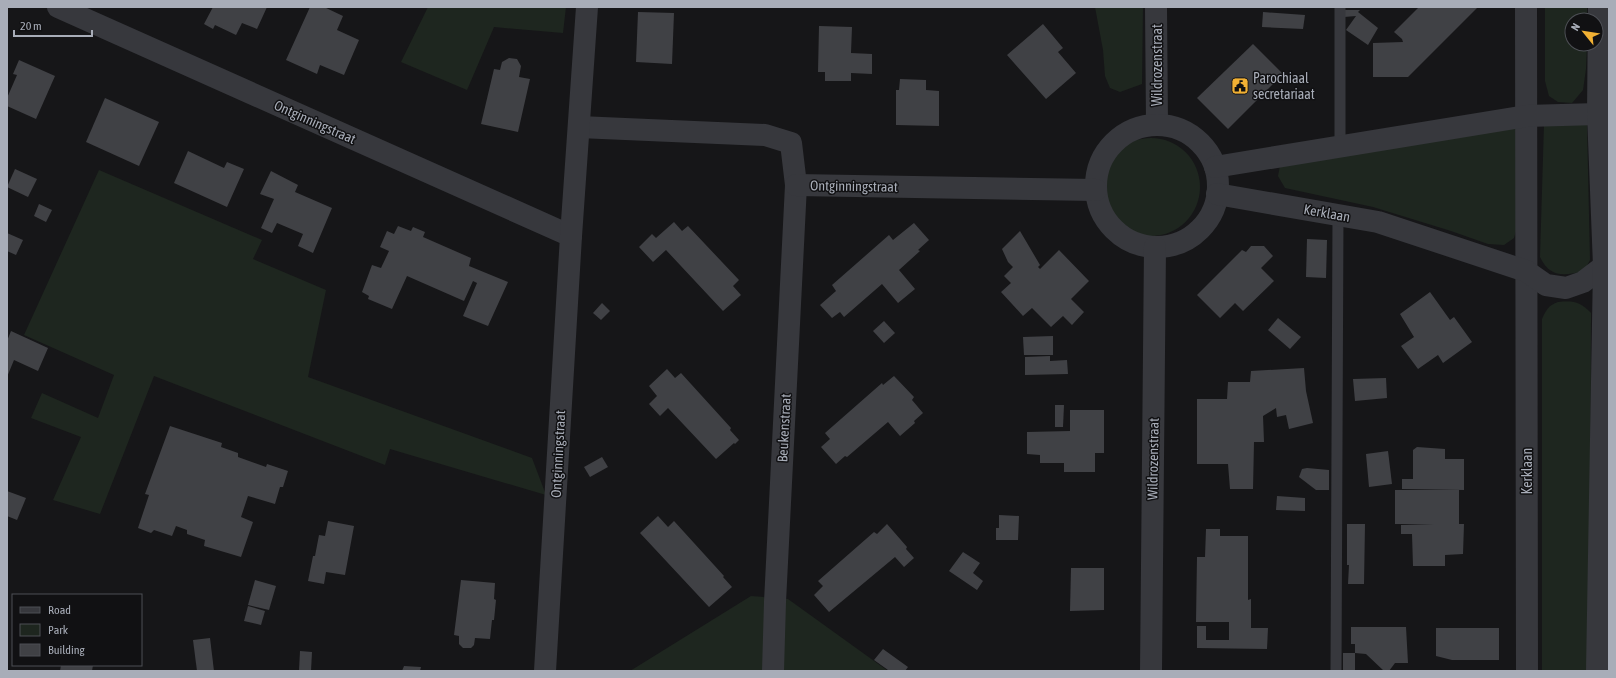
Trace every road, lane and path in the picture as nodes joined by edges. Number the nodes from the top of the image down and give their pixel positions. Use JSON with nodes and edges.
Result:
{"nodes":[{"id":1,"x":58,"y":7,"type":"edge"},
{"id":2,"x":587,"y":7,"type":"edge"},
{"id":3,"x":1156,"y":7,"type":"edge"},
{"id":4,"x":1340,"y":7,"type":"edge"},
{"id":5,"x":1526,"y":7,"type":"edge"},
{"id":6,"x":1599,"y":7,"type":"edge"},
{"id":7,"x":1604,"y":114,"type":"edge"},
{"id":8,"x":1526,"y":116,"type":"junction"},
{"id":9,"x":1157,"y":124,"type":"junction"},
{"id":10,"x":579,"y":127,"type":"junction"},
{"id":11,"x":1340,"y":147,"type":"junction"},
{"id":12,"x":1216,"y":167,"type":"junction"},
{"id":13,"x":796,"y":185,"type":"junction"},
{"id":14,"x":1096,"y":190,"type":"junction"},
{"id":15,"x":1217,"y":194,"type":"junction"},
{"id":16,"x":1338,"y":215,"type":"junction"},
{"id":17,"x":571,"y":236,"type":"junction"},
{"id":18,"x":1155,"y":247,"type":"junction"},
{"id":19,"x":1607,"y":265,"type":"edge"},
{"id":20,"x":1526,"y":271,"type":"junction"},
{"id":21,"x":545,"y":671,"type":"edge"},
{"id":22,"x":773,"y":671,"type":"edge"},
{"id":23,"x":1151,"y":671,"type":"edge"},
{"id":24,"x":1336,"y":671,"type":"edge"},
{"id":25,"x":1527,"y":671,"type":"edge"},
{"id":26,"x":1597,"y":671,"type":"edge"}],
"edges":[{"from":1,"to":17,"type":"street","name":"Ontginningstraat"},
{"from":2,"to":10,"type":"street","name":"Ontginningstraat"},
{"from":3,"to":9,"type":"street","name":"Wildrozenstraat"},
{"from":4,"to":11,"type":"lane"},
{"from":5,"to":8,"type":"street","name":"Kerklaan"},
{"from":6,"to":7,"type":"street"},
{"from":7,"to":8,"type":"street"},
{"from":7,"to":19,"type":"street"},
{"from":8,"to":11,"type":"street"},
{"from":8,"to":20,"type":"street","name":"Kerklaan"},
{"from":9,"to":12,"type":"street","name":"Wildrozenstraat"},
{"from":9,"to":14,"type":"street","name":"Wildrozenstraat"},
{"from":10,"to":13,"type":"street","name":"Ontginningstraat"},
{"from":10,"to":17,"type":"street","name":"Ontginningstraat"},
{"from":11,"to":12,"type":"street"},
{"from":12,"to":15,"type":"street","name":"Wildrozenstraat"},
{"from":13,"to":14,"type":"street","name":"Ontginningstraat"},
{"from":13,"to":22,"type":"street","name":"Beukenstraat"},
{"from":14,"to":18,"type":"street","name":"Wildrozenstraat"},
{"from":15,"to":16,"type":"street","name":"Kerklaan"},
{"from":15,"to":18,"type":"street","name":"Wildrozenstraat"},
{"from":16,"to":20,"type":"street","name":"Kerklaan"},
{"from":16,"to":24,"type":"lane"},
{"from":17,"to":21,"type":"street","name":"Ontginningstraat"},
{"from":18,"to":23,"type":"street","name":"Wildrozenstraat"},
{"from":19,"to":20,"type":"street","name":"Kerklaan"},
{"from":19,"to":26,"type":"street"},
{"from":20,"to":25,"type":"street","name":"Kerklaan"}]}
